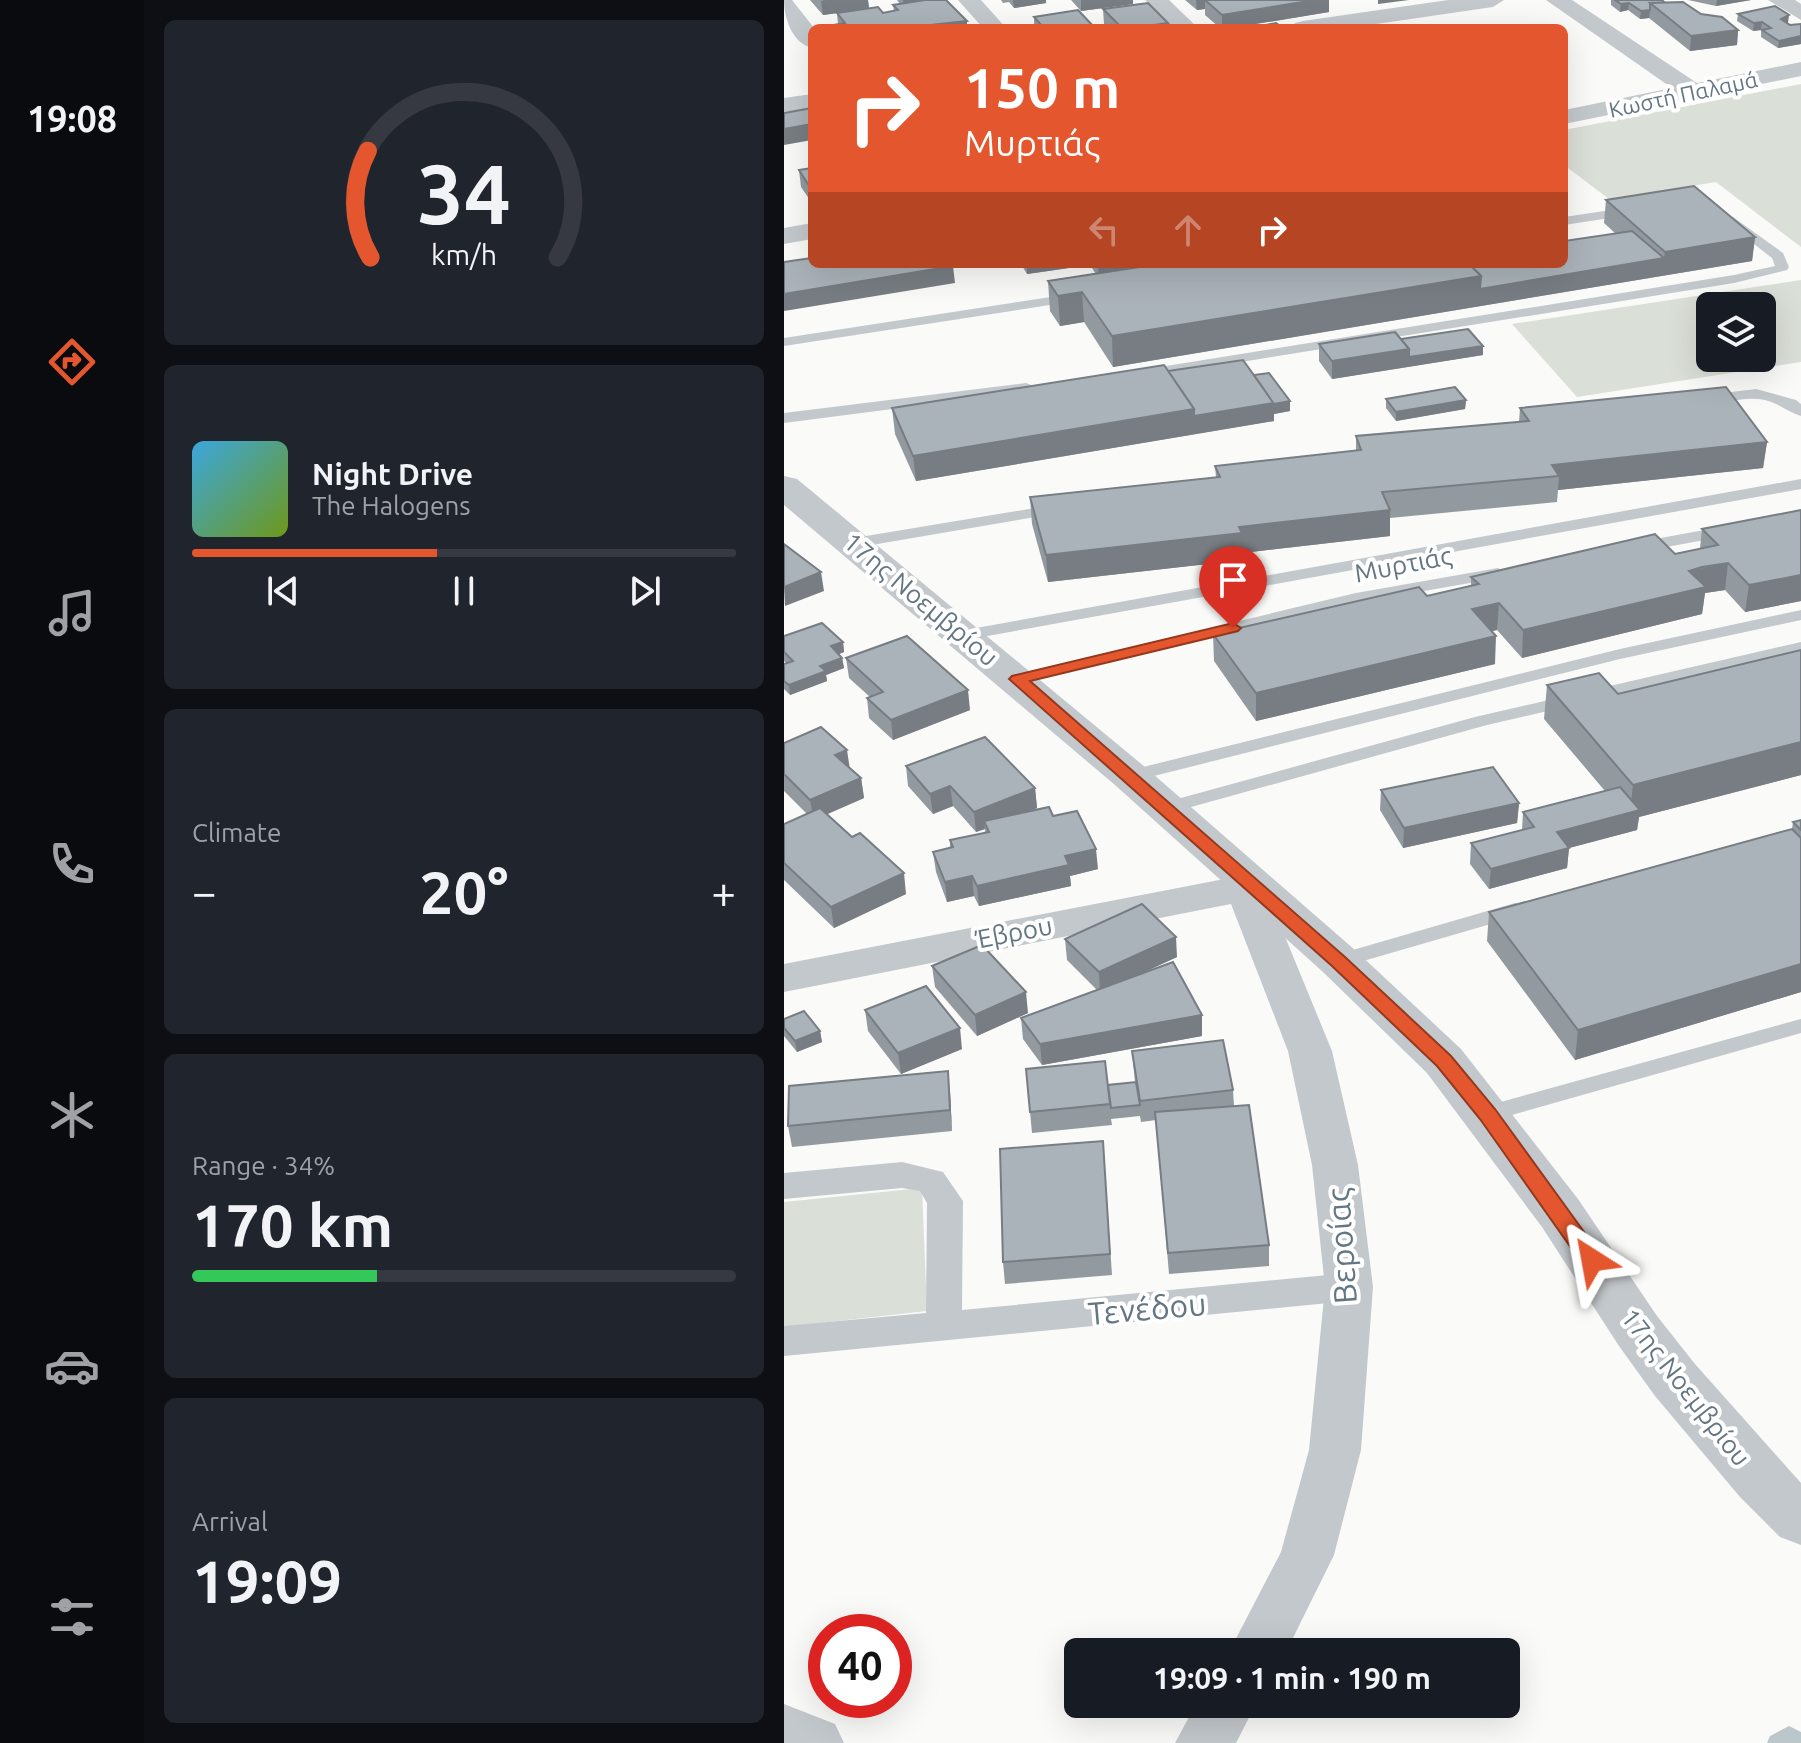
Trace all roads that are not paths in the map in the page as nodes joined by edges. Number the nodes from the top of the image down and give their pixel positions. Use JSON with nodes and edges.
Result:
{"nodes":[{"id":1,"x":969,"y":0,"type":"edge"},
{"id":2,"x":1156,"y":0,"type":"edge"},
{"id":3,"x":1349,"y":0,"type":"edge"},
{"id":4,"x":1493,"y":0,"type":"edge"},
{"id":5,"x":1557,"y":0,"type":"edge"},
{"id":6,"x":1779,"y":0,"type":"edge"},
{"id":7,"x":784,"y":4,"type":"edge"},
{"id":8,"x":1801,"y":13,"type":"edge"},
{"id":9,"x":1371,"y":17,"type":"junction"},
{"id":10,"x":991,"y":24,"type":"edge"},
{"id":11,"x":1183,"y":24,"type":"edge"},
{"id":12,"x":1328,"y":24,"type":"edge"},
{"id":13,"x":808,"y":36,"type":"edge"},
{"id":14,"x":1801,"y":69,"type":"edge"},
{"id":15,"x":1694,"y":92,"type":"junction"},
{"id":16,"x":808,"y":102,"type":"edge"},
{"id":17,"x":784,"y":105,"type":"edge"},
{"id":18,"x":1568,"y":116,"type":"edge"},
{"id":19,"x":1650,"y":208,"type":"edge"},
{"id":20,"x":1717,"y":208,"type":"edge"},
{"id":21,"x":1568,"y":220,"type":"edge"},
{"id":22,"x":808,"y":232,"type":"edge"},
{"id":23,"x":784,"y":236,"type":"edge"},
{"id":24,"x":1100,"y":293,"type":"edge"},
{"id":25,"x":784,"y":342,"type":"edge"},
{"id":26,"x":1127,"y":375,"type":"edge"},
{"id":27,"x":1037,"y":387,"type":"edge"},
{"id":28,"x":1694,"y":402,"type":"edge"},
{"id":29,"x":1801,"y":411,"type":"edge"},
{"id":30,"x":784,"y":418,"type":"edge"},
{"id":31,"x":1801,"y":484,"type":"edge"},
{"id":32,"x":784,"y":487,"type":"edge"},
{"id":33,"x":1071,"y":507,"type":"edge"},
{"id":34,"x":1740,"y":529,"type":"edge"},
{"id":35,"x":854,"y":543,"type":"junction"},
{"id":36,"x":1617,"y":551,"type":"edge"},
{"id":37,"x":1509,"y":570,"type":"edge"},
{"id":38,"x":1801,"y":615,"type":"edge"},
{"id":39,"x":965,"y":635,"type":"junction"},
{"id":40,"x":1801,"y":647,"type":"edge"},
{"id":41,"x":1018,"y":679,"type":"junction"},
{"id":42,"x":1130,"y":776,"type":"junction"},
{"id":43,"x":1166,"y":808,"type":"junction"},
{"id":44,"x":1245,"y":888,"type":"joint"},
{"id":45,"x":1532,"y":905,"type":"edge"},
{"id":46,"x":1339,"y":961,"type":"junction"},
{"id":47,"x":784,"y":978,"type":"edge"},
{"id":48,"x":1801,"y":1026,"type":"edge"},
{"id":49,"x":1487,"y":1114,"type":"junction"},
{"id":50,"x":784,"y":1186,"type":"edge"},
{"id":51,"x":1349,"y":1287,"type":"junction"},
{"id":52,"x":944,"y":1327,"type":"junction"},
{"id":53,"x":784,"y":1341,"type":"edge"},
{"id":54,"x":1795,"y":1504,"type":"edge"},
{"id":55,"x":1264,"y":1638,"type":"edge"},
{"id":56,"x":1219,"y":1718,"type":"edge"},
{"id":57,"x":784,"y":1730,"type":"edge"},
{"id":58,"x":815,"y":1743,"type":"edge"},
{"id":59,"x":1204,"y":1743,"type":"edge"}],
"edges":[{"from":1,"to":10,"type":"street"},
{"from":2,"to":11,"type":"street"},
{"from":3,"to":9,"type":"street"},
{"from":4,"to":9,"type":"street"},
{"from":5,"to":15,"type":"street"},
{"from":6,"to":8,"type":"street"},
{"from":7,"to":13,"type":"street"},
{"from":9,"to":12,"type":"street"},
{"from":14,"to":15,"type":"street","name":"Κωστή Παλαμά"},
{"from":15,"to":18,"type":"street","name":"Κωστή Παλαμά"},
{"from":16,"to":17,"type":"street"},
{"from":19,"to":21,"type":"lane"},
{"from":20,"to":26,"type":"lane"},
{"from":22,"to":23,"type":"street"},
{"from":24,"to":25,"type":"lane"},
{"from":27,"to":30,"type":"lane"},
{"from":28,"to":29,"type":"lane"},
{"from":31,"to":39,"type":"lane"},
{"from":32,"to":35,"type":"street","name":"17ης Νοεμβρίου"},
{"from":33,"to":35,"type":"lane"},
{"from":34,"to":36,"type":"lane"},
{"from":35,"to":39,"type":"street","name":"17ης Νοεμβρίου"},
{"from":37,"to":41,"type":"lane","name":"Μυρτιάς"},
{"from":38,"to":42,"type":"lane"},
{"from":39,"to":41,"type":"street","name":"17ης Νοεμβρίου"},
{"from":40,"to":43,"type":"lane"},
{"from":41,"to":42,"type":"street","name":"17ης Νοεμβρίου"},
{"from":42,"to":43,"type":"street","name":"17ης Νοεμβρίου"},
{"from":43,"to":46,"type":"street","name":"17ης Νοεμβρίου"},
{"from":44,"to":47,"type":"street","name":"Έβρου"},
{"from":44,"to":51,"type":"street","name":"Βεροίας"},
{"from":45,"to":46,"type":"lane"},
{"from":46,"to":49,"type":"street","name":"17ης Νοεμβρίου"},
{"from":48,"to":49,"type":"lane"},
{"from":49,"to":54,"type":"street","name":"17ης Νοεμβρίου"},
{"from":50,"to":52,"type":"street"},
{"from":51,"to":52,"type":"street","name":"Τενέδου"},
{"from":51,"to":55,"type":"street","name":"Βεροίας"},
{"from":52,"to":53,"type":"street","name":"Τενέδου"},
{"from":56,"to":59,"type":"street"},
{"from":57,"to":58,"type":"street"}]}
